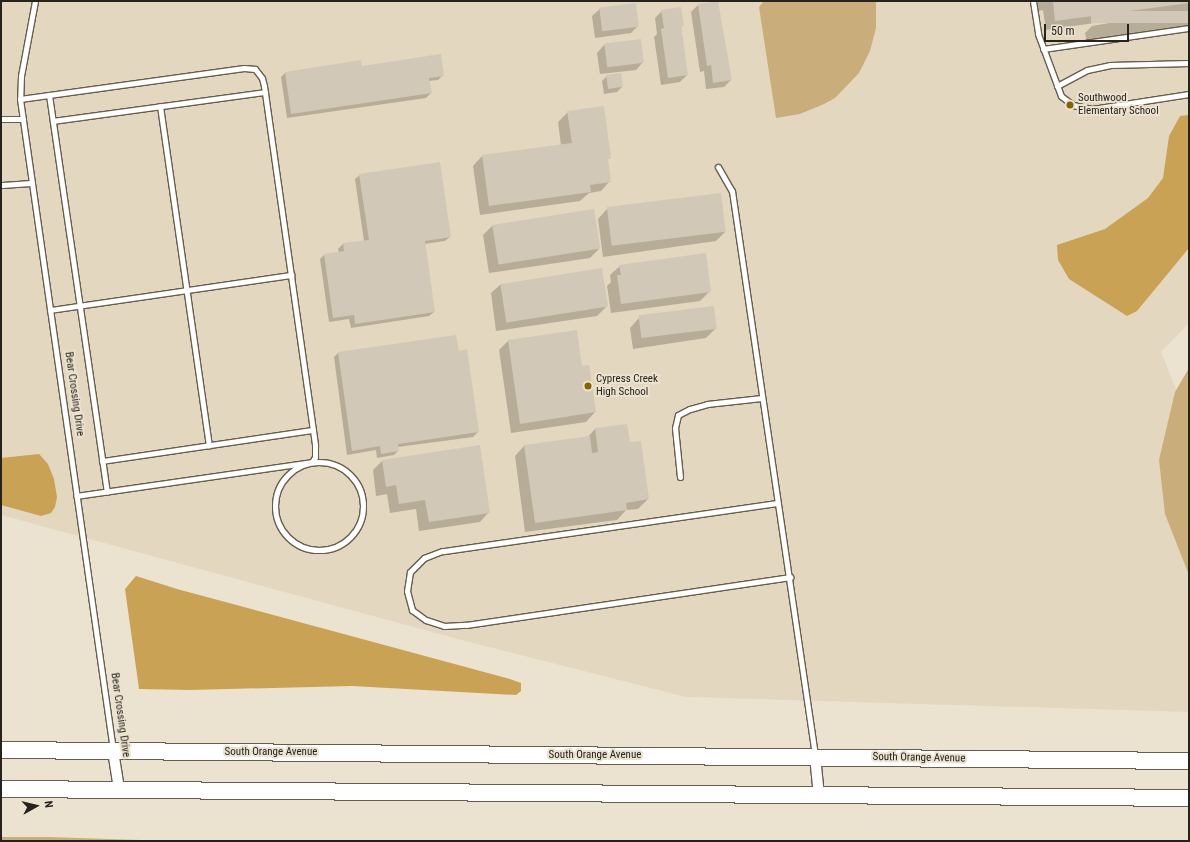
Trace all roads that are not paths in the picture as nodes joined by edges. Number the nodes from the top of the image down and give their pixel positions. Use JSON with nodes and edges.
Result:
{"nodes":[{"id":1,"x":35,"y":1,"type":"edge"},
{"id":2,"x":1033,"y":1,"type":"edge"},
{"id":3,"x":1189,"y":28,"type":"edge"},
{"id":4,"x":1043,"y":49,"type":"junction"},
{"id":5,"x":1189,"y":63,"type":"edge"},
{"id":6,"x":1057,"y":86,"type":"junction"},
{"id":7,"x":265,"y":92,"type":"junction"},
{"id":8,"x":1189,"y":94,"type":"edge"},
{"id":9,"x":49,"y":95,"type":"junction"},
{"id":10,"x":20,"y":99,"type":"junction"},
{"id":11,"x":160,"y":106,"type":"junction"},
{"id":12,"x":1,"y":119,"type":"edge"},
{"id":13,"x":23,"y":119,"type":"junction"},
{"id":14,"x":53,"y":121,"type":"junction"},
{"id":15,"x":718,"y":166,"type":"dead end"},
{"id":16,"x":32,"y":183,"type":"junction"},
{"id":17,"x":1,"y":185,"type":"edge"},
{"id":18,"x":291,"y":276,"type":"junction"},
{"id":19,"x":187,"y":290,"type":"junction"},
{"id":20,"x":80,"y":306,"type":"junction"},
{"id":21,"x":50,"y":310,"type":"junction"},
{"id":22,"x":762,"y":398,"type":"junction"},
{"id":23,"x":313,"y":430,"type":"junction"},
{"id":24,"x":209,"y":446,"type":"junction"},
{"id":25,"x":102,"y":461,"type":"junction"},
{"id":26,"x":312,"y":462,"type":"junction"},
{"id":27,"x":680,"y":477,"type":"dead end"},
{"id":28,"x":107,"y":492,"type":"junction"},
{"id":29,"x":76,"y":496,"type":"junction"},
{"id":30,"x":777,"y":503,"type":"junction"},
{"id":31,"x":790,"y":577,"type":"junction"},
{"id":32,"x":1,"y":750,"type":"edge"},
{"id":33,"x":113,"y":750,"type":"junction"},
{"id":34,"x":815,"y":756,"type":"junction"},
{"id":35,"x":1189,"y":761,"type":"edge"},
{"id":36,"x":1,"y":789,"type":"edge"},
{"id":37,"x":119,"y":790,"type":"junction"},
{"id":38,"x":819,"y":796,"type":"junction"},
{"id":39,"x":1189,"y":798,"type":"edge"}],
"edges":[{"from":1,"to":10,"type":"lane","name":"Bear Crossing Drive"},
{"from":2,"to":4,"type":"lane"},
{"from":3,"to":4,"type":"lane"},
{"from":4,"to":6,"type":"lane"},
{"from":5,"to":6,"type":"lane"},
{"from":6,"to":8,"type":"lane"},
{"from":7,"to":9,"type":"lane"},
{"from":7,"to":11,"type":"lane"},
{"from":7,"to":18,"type":"lane"},
{"from":9,"to":10,"type":"lane"},
{"from":9,"to":14,"type":"lane"},
{"from":10,"to":13,"type":"lane","name":"Bear Crossing Drive"},
{"from":11,"to":14,"type":"lane"},
{"from":11,"to":19,"type":"lane"},
{"from":12,"to":13,"type":"lane"},
{"from":13,"to":16,"type":"lane","name":"Bear Crossing Drive"},
{"from":14,"to":20,"type":"lane"},
{"from":15,"to":22,"type":"lane"},
{"from":16,"to":17,"type":"lane"},
{"from":16,"to":21,"type":"lane","name":"Bear Crossing Drive"},
{"from":18,"to":19,"type":"lane"},
{"from":18,"to":23,"type":"lane"},
{"from":19,"to":20,"type":"lane"},
{"from":19,"to":24,"type":"lane"},
{"from":20,"to":21,"type":"lane"},
{"from":20,"to":25,"type":"lane"},
{"from":21,"to":29,"type":"lane","name":"Bear Crossing Drive"},
{"from":22,"to":27,"type":"lane"},
{"from":22,"to":30,"type":"lane"},
{"from":23,"to":24,"type":"lane"},
{"from":23,"to":26,"type":"lane"},
{"from":24,"to":25,"type":"lane"},
{"from":25,"to":28,"type":"lane"},
{"from":26,"to":26,"type":"lane"},
{"from":26,"to":28,"type":"lane"},
{"from":28,"to":29,"type":"lane"},
{"from":29,"to":33,"type":"lane","name":"Bear Crossing Drive"},
{"from":30,"to":31,"type":"lane"},
{"from":30,"to":31,"type":"lane"},
{"from":31,"to":34,"type":"lane"},
{"from":32,"to":33,"type":"main road","name":"South Orange Avenue"},
{"from":33,"to":34,"type":"main road","name":"South Orange Avenue"},
{"from":33,"to":37,"type":"street","name":"Bear Crossing Drive"},
{"from":34,"to":35,"type":"main road","name":"South Orange Avenue"},
{"from":34,"to":38,"type":"street"},
{"from":36,"to":37,"type":"main road"},
{"from":37,"to":38,"type":"main road"},
{"from":38,"to":39,"type":"main road"}]}
